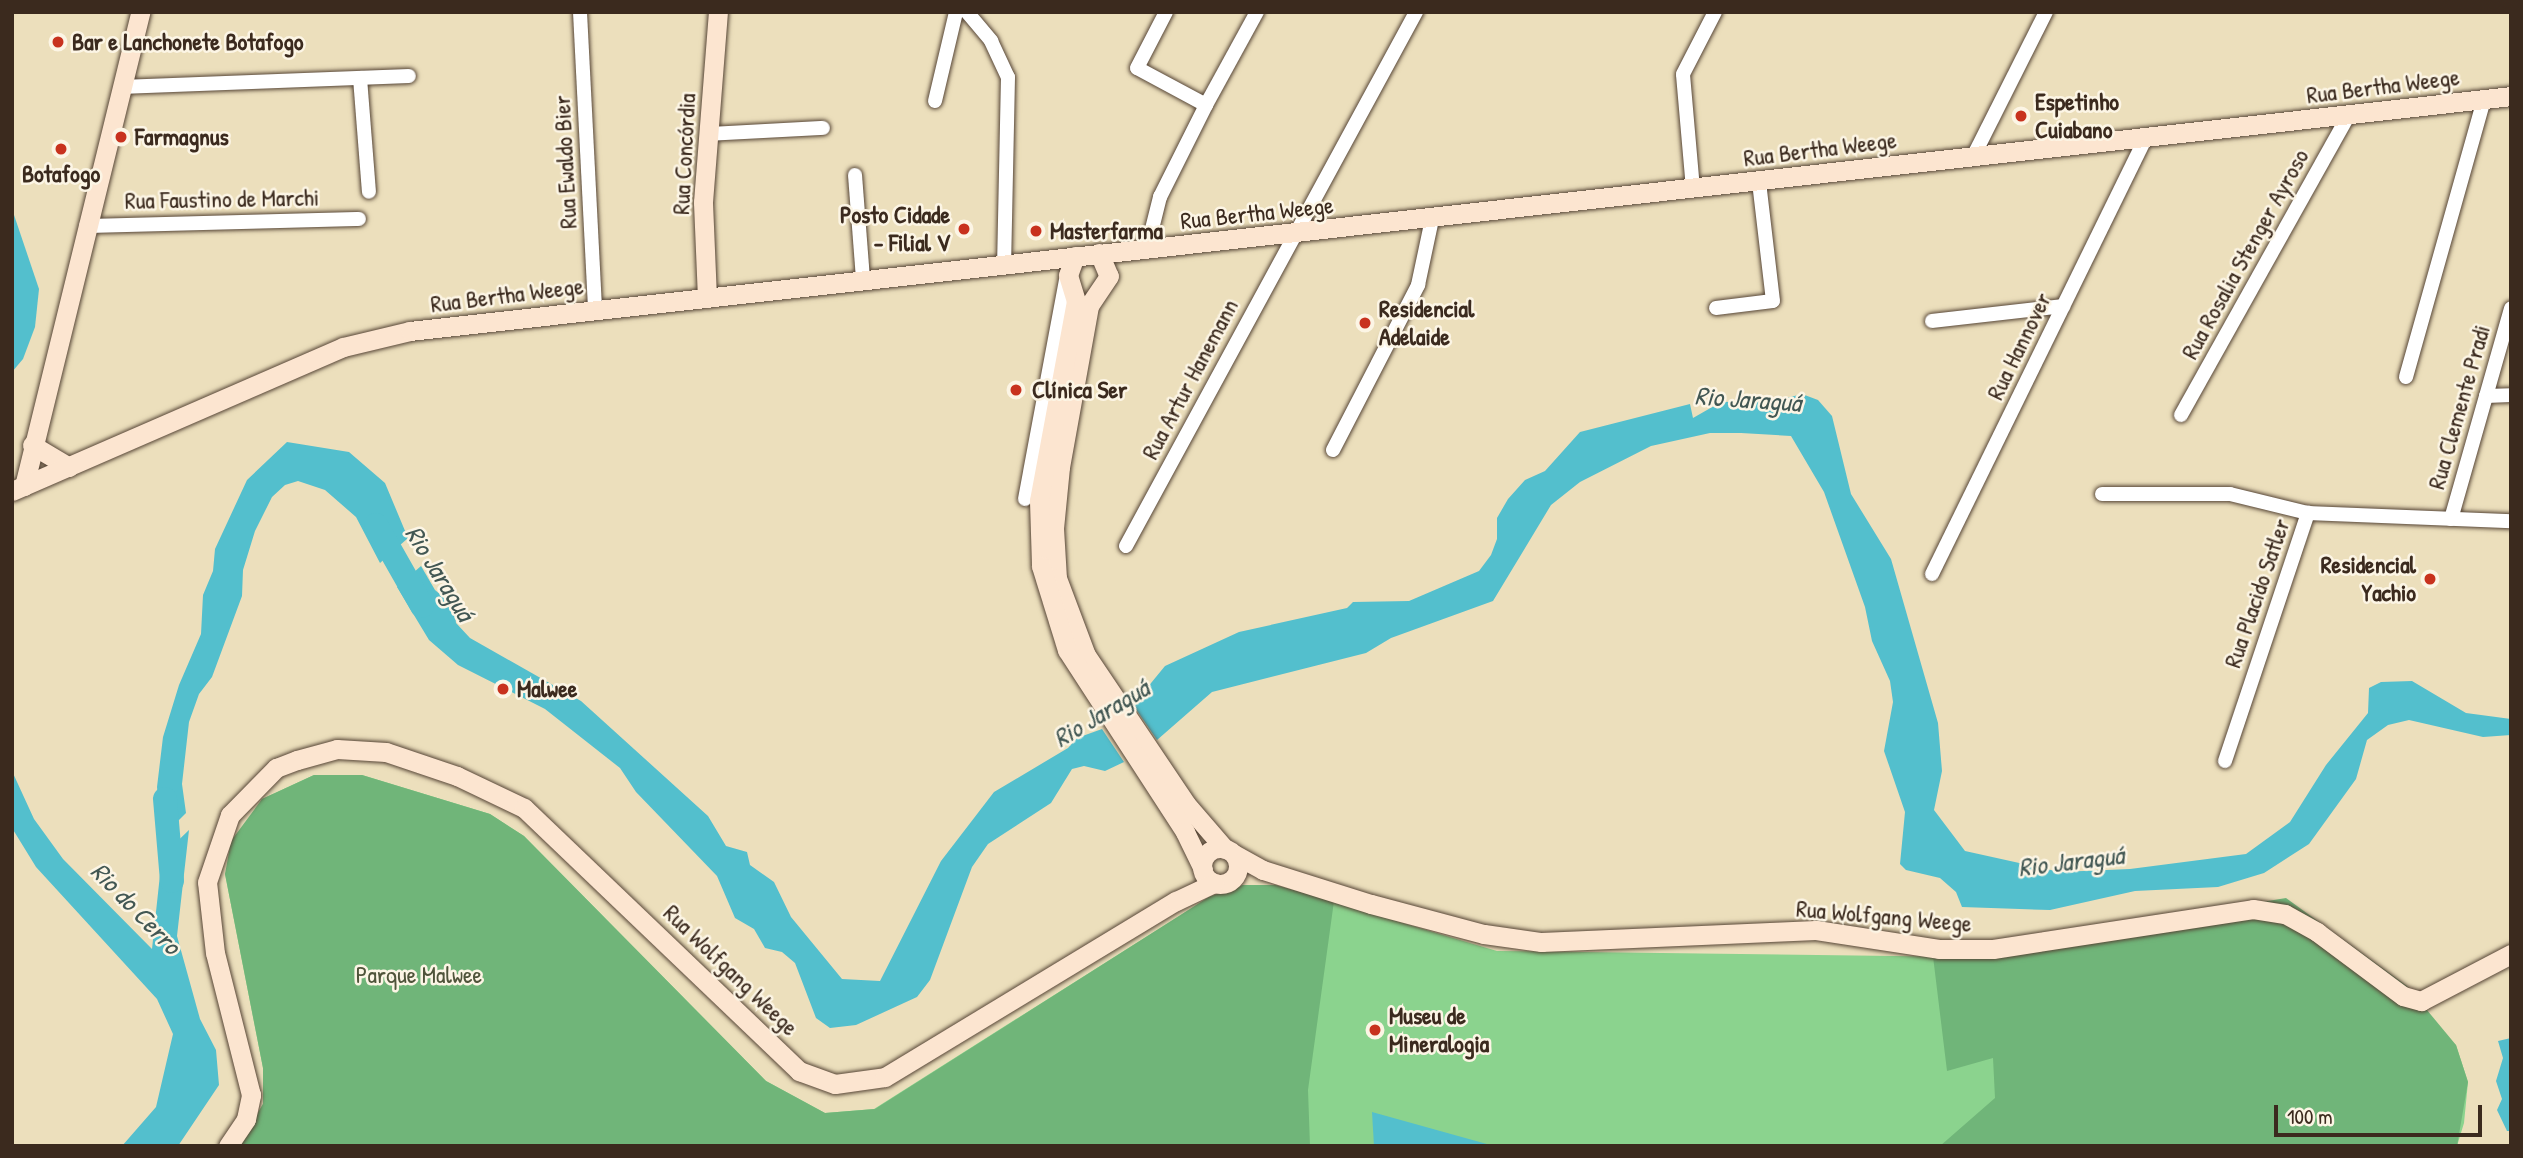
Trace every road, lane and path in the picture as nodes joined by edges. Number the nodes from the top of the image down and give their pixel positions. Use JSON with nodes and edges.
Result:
{"nodes":[{"id":1,"x":140,"y":12,"type":"edge"},
{"id":2,"x":580,"y":12,"type":"edge"},
{"id":3,"x":718,"y":12,"type":"edge"},
{"id":4,"x":956,"y":12,"type":"edge"},
{"id":5,"x":967,"y":12,"type":"edge"},
{"id":6,"x":1166,"y":12,"type":"edge"},
{"id":7,"x":1257,"y":12,"type":"edge"},
{"id":8,"x":1416,"y":12,"type":"edge"},
{"id":9,"x":1715,"y":12,"type":"edge"},
{"id":10,"x":2046,"y":12,"type":"edge"},
{"id":11,"x":409,"y":76,"type":"dead end"},
{"id":12,"x":360,"y":78,"type":"junction"},
{"id":13,"x":121,"y":87,"type":"junction"},
{"id":14,"x":2511,"y":96,"type":"edge"},
{"id":15,"x":2484,"y":99,"type":"junction"},
{"id":16,"x":935,"y":101,"type":"dead end"},
{"id":17,"x":1206,"y":105,"type":"junction"},
{"id":18,"x":2349,"y":114,"type":"junction"},
{"id":19,"x":823,"y":128,"type":"dead end"},
{"id":20,"x":708,"y":134,"type":"junction"},
{"id":21,"x":2146,"y":137,"type":"junction"},
{"id":22,"x":1974,"y":155,"type":"junction"},
{"id":23,"x":855,"y":175,"type":"dead end"},
{"id":24,"x":1759,"y":181,"type":"junction"},
{"id":25,"x":1693,"y":190,"type":"junction"},
{"id":26,"x":369,"y":192,"type":"dead end"},
{"id":27,"x":359,"y":219,"type":"dead end"},
{"id":28,"x":1432,"y":219,"type":"junction"},
{"id":29,"x":86,"y":226,"type":"junction"},
{"id":30,"x":1294,"y":234,"type":"junction"},
{"id":31,"x":1141,"y":249,"type":"junction"},
{"id":32,"x":1099,"y":253,"type":"junction"},
{"id":33,"x":1075,"y":256,"type":"junction"},
{"id":34,"x":1037,"y":261,"type":"junction"},
{"id":35,"x":1004,"y":264,"type":"junction"},
{"id":36,"x":1109,"y":272,"type":"junction"},
{"id":37,"x":863,"y":281,"type":"junction"},
{"id":38,"x":1070,"y":284,"type":"junction"},
{"id":39,"x":1095,"y":295,"type":"junction"},
{"id":40,"x":707,"y":298,"type":"junction"},
{"id":41,"x":2063,"y":306,"type":"junction"},
{"id":42,"x":2511,"y":307,"type":"edge"},
{"id":43,"x":1716,"y":308,"type":"dead end"},
{"id":44,"x":595,"y":310,"type":"junction"},
{"id":45,"x":1932,"y":321,"type":"dead end"},
{"id":46,"x":2406,"y":377,"type":"dead end"},
{"id":47,"x":2511,"y":395,"type":"edge"},
{"id":48,"x":2486,"y":396,"type":"junction"},
{"id":49,"x":2181,"y":415,"type":"dead end"},
{"id":50,"x":32,"y":445,"type":"junction"},
{"id":51,"x":1333,"y":450,"type":"dead end"},
{"id":52,"x":69,"y":467,"type":"junction"},
{"id":53,"x":18,"y":488,"type":"edge"},
{"id":54,"x":2102,"y":494,"type":"dead end"},
{"id":55,"x":1025,"y":499,"type":"dead end"},
{"id":56,"x":2308,"y":513,"type":"junction"},
{"id":57,"x":2451,"y":519,"type":"junction"},
{"id":58,"x":2511,"y":521,"type":"edge"},
{"id":59,"x":1126,"y":546,"type":"dead end"},
{"id":60,"x":1932,"y":574,"type":"dead end"},
{"id":61,"x":1111,"y":707,"type":"junction"},
{"id":62,"x":2225,"y":761,"type":"dead end"},
{"id":63,"x":1158,"y":777,"type":"junction"},
{"id":64,"x":1230,"y":851,"type":"junction"},
{"id":65,"x":1263,"y":870,"type":"junction"},
{"id":66,"x":1212,"y":877,"type":"junction"},
{"id":67,"x":2511,"y":954,"type":"edge"},
{"id":68,"x":228,"y":1146,"type":"edge"}],
"edges":[{"from":1,"to":13,"type":"main road"},
{"from":2,"to":44,"type":"street","name":"Rua Ewaldo Bier"},
{"from":3,"to":20,"type":"main road","name":"Rua Concórdia"},
{"from":4,"to":16,"type":"street"},
{"from":5,"to":35,"type":"street"},
{"from":6,"to":17,"type":"street"},
{"from":7,"to":17,"type":"street"},
{"from":8,"to":30,"type":"street","name":"Rua Artur Hanemann"},
{"from":9,"to":25,"type":"street"},
{"from":10,"to":22,"type":"street"},
{"from":11,"to":12,"type":"street"},
{"from":12,"to":13,"type":"street"},
{"from":12,"to":26,"type":"street"},
{"from":13,"to":29,"type":"main road"},
{"from":14,"to":15,"type":"main road","name":"Rua Bertha Weege"},
{"from":15,"to":18,"type":"main road","name":"Rua Bertha Weege"},
{"from":15,"to":46,"type":"street"},
{"from":17,"to":31,"type":"street"},
{"from":18,"to":21,"type":"main road","name":"Rua Bertha Weege"},
{"from":18,"to":49,"type":"street","name":"Rua Rosalia Stenger Ayroso"},
{"from":19,"to":20,"type":"street"},
{"from":20,"to":40,"type":"main road","name":"Rua Concórdia"},
{"from":21,"to":22,"type":"main road","name":"Rua Bertha Weege"},
{"from":21,"to":41,"type":"street","name":"Rua Hannover"},
{"from":22,"to":24,"type":"main road","name":"Rua Bertha Weege"},
{"from":23,"to":37,"type":"street"},
{"from":24,"to":25,"type":"main road","name":"Rua Bertha Weege"},
{"from":24,"to":43,"type":"street"},
{"from":25,"to":28,"type":"main road","name":"Rua Bertha Weege"},
{"from":27,"to":29,"type":"street","name":"Rua Faustino de Marchi"},
{"from":28,"to":30,"type":"main road","name":"Rua Bertha Weege"},
{"from":28,"to":51,"type":"street"},
{"from":29,"to":50,"type":"main road"},
{"from":30,"to":31,"type":"main road","name":"Rua Bertha Weege"},
{"from":30,"to":59,"type":"street","name":"Rua Artur Hanemann"},
{"from":31,"to":32,"type":"main road","name":"Rua Bertha Weege"},
{"from":31,"to":36,"type":"main road"},
{"from":32,"to":33,"type":"main road","name":"Rua Bertha Weege"},
{"from":32,"to":36,"type":"main road"},
{"from":33,"to":34,"type":"main road","name":"Rua Bertha Weege"},
{"from":33,"to":38,"type":"main road"},
{"from":34,"to":35,"type":"main road","name":"Rua Bertha Weege"},
{"from":34,"to":38,"type":"main road"},
{"from":35,"to":37,"type":"main road","name":"Rua Bertha Weege"},
{"from":36,"to":39,"type":"main road"},
{"from":37,"to":40,"type":"main road","name":"Rua Bertha Weege"},
{"from":38,"to":39,"type":"main road"},
{"from":38,"to":55,"type":"street"},
{"from":38,"to":61,"type":"main road"},
{"from":39,"to":61,"type":"main road"},
{"from":40,"to":44,"type":"main road","name":"Rua Bertha Weege"},
{"from":41,"to":45,"type":"street"},
{"from":41,"to":60,"type":"street","name":"Rua Hannover"},
{"from":42,"to":48,"type":"street","name":"Rua Clemente Pradi"},
{"from":44,"to":52,"type":"main road","name":"Rua Bertha Weege"},
{"from":47,"to":48,"type":"street"},
{"from":48,"to":57,"type":"street","name":"Rua Clemente Pradi"},
{"from":50,"to":52,"type":"main road"},
{"from":50,"to":53,"type":"main road"},
{"from":52,"to":53,"type":"main road","name":"Rua Bertha Weege"},
{"from":54,"to":56,"type":"street"},
{"from":56,"to":57,"type":"street","name":"Rua Placido Satler"},
{"from":56,"to":62,"type":"street","name":"Rua Placido Satler"},
{"from":57,"to":58,"type":"street","name":"Rua Placido Satler"},
{"from":61,"to":63,"type":"main road"},
{"from":63,"to":64,"type":"main road"},
{"from":63,"to":66,"type":"main road"},
{"from":64,"to":65,"type":"main road","name":"Rua Wolfgang Weege"},
{"from":64,"to":66,"type":"main road"},
{"from":64,"to":66,"type":"main road"},
{"from":65,"to":66,"type":"main road","name":"Rua Wolfgang Weege"},
{"from":65,"to":67,"type":"main road","name":"Rua Wolfgang Weege"},
{"from":66,"to":68,"type":"main road","name":"Rua Wolfgang Weege"}]}
